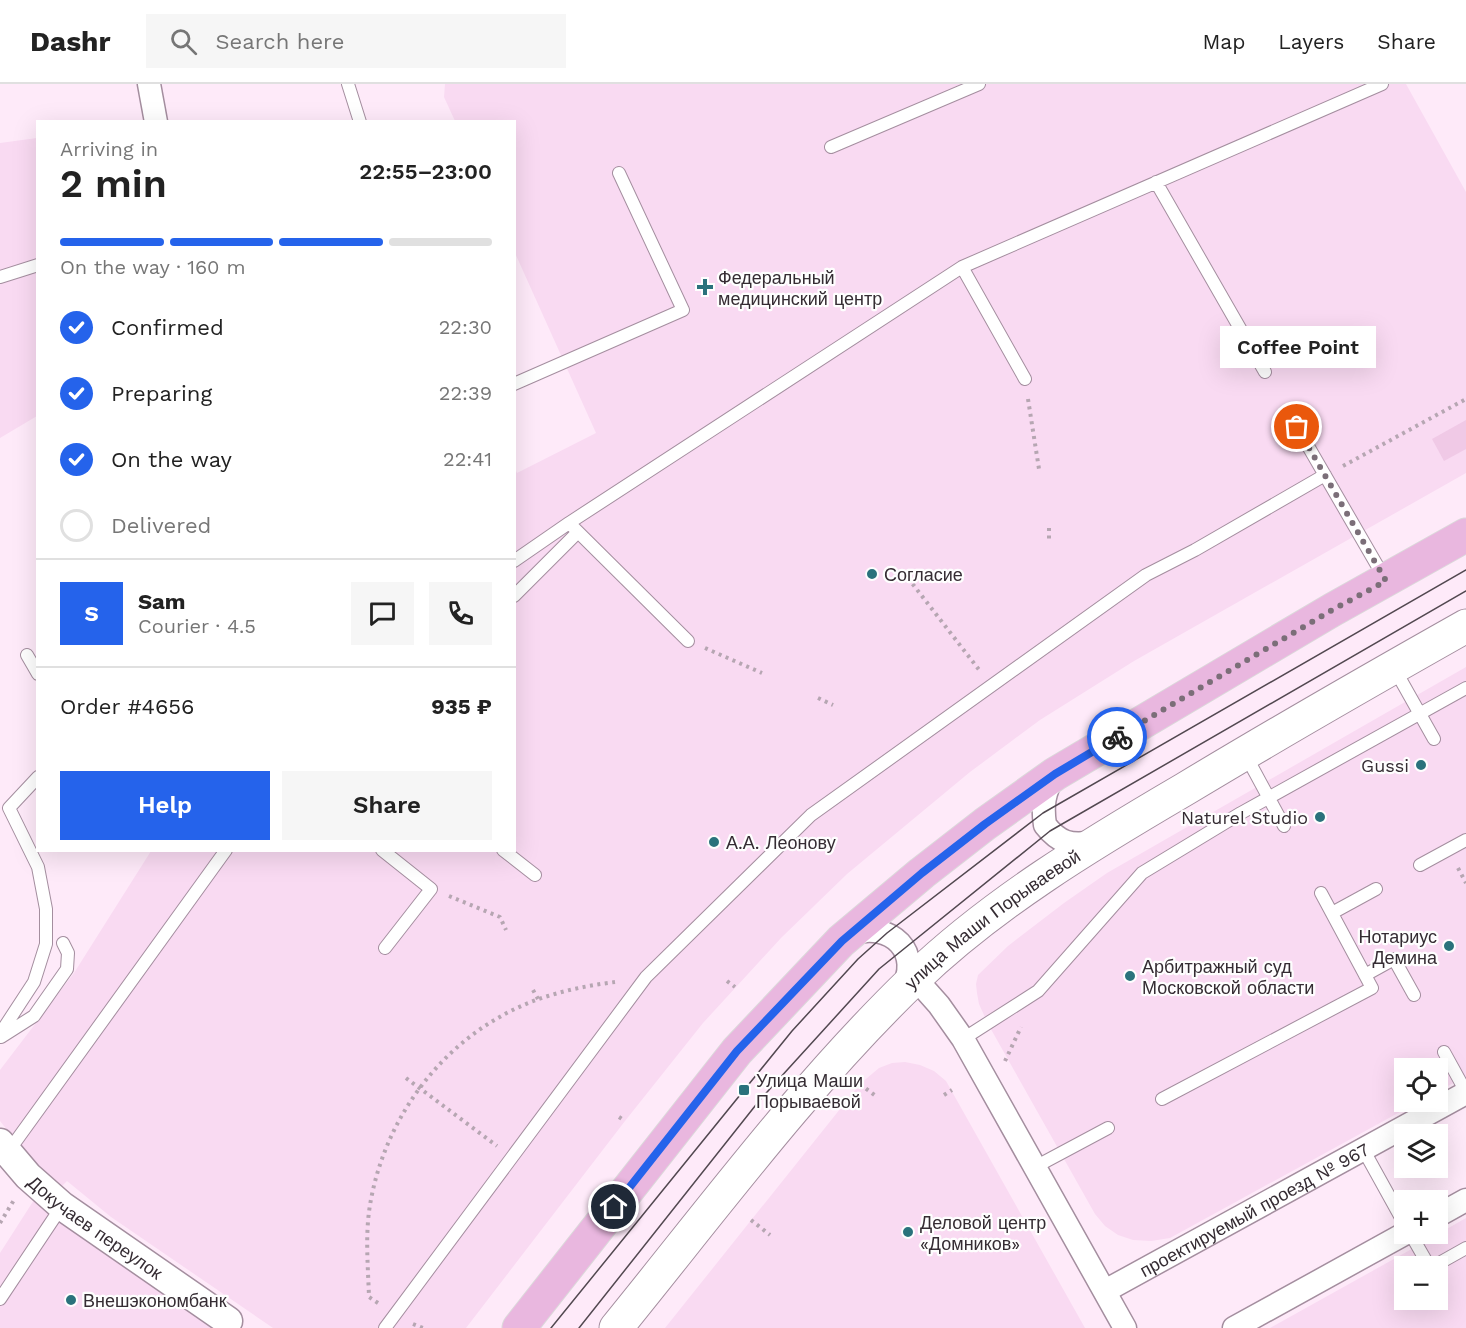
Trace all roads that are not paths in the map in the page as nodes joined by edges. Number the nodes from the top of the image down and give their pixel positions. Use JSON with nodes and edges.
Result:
{"nodes":[{"id":1,"x":149,"y":84,"type":"edge"},
{"id":2,"x":348,"y":84,"type":"edge"},
{"id":3,"x":979,"y":84,"type":"edge"},
{"id":4,"x":1382,"y":84,"type":"edge"},
{"id":5,"x":156,"y":120,"type":"edge"},
{"id":6,"x":359,"y":120,"type":"edge"},
{"id":7,"x":831,"y":147,"type":"dead end"},
{"id":8,"x":619,"y":173,"type":"dead end"},
{"id":9,"x":1156,"y":182,"type":"junction"},
{"id":10,"x":36,"y":266,"type":"edge"},
{"id":11,"x":962,"y":267,"type":"junction"},
{"id":12,"x":0,"y":277,"type":"edge"},
{"id":13,"x":1265,"y":372,"type":"dead end"},
{"id":14,"x":1025,"y":379,"type":"road end"},
{"id":15,"x":516,"y":383,"type":"edge"},
{"id":16,"x":1297,"y":427,"type":"dead end"},
{"id":17,"x":1325,"y":476,"type":"junction"},
{"id":18,"x":574,"y":527,"type":"junction"},
{"id":19,"x":1466,"y":534,"type":"edge"},
{"id":20,"x":516,"y":560,"type":"edge"},
{"id":21,"x":1386,"y":581,"type":"junction"},
{"id":22,"x":516,"y":594,"type":"edge"},
{"id":23,"x":1466,"y":626,"type":"edge"},
{"id":24,"x":688,"y":641,"type":"road end"},
{"id":25,"x":27,"y":655,"type":"dead end"},
{"id":26,"x":1394,"y":667,"type":"junction"},
{"id":27,"x":36,"y":671,"type":"edge"},
{"id":28,"x":1466,"y":687,"type":"edge"},
{"id":29,"x":1419,"y":714,"type":"junction"},
{"id":30,"x":1434,"y":739,"type":"dead end"},
{"id":31,"x":1245,"y":753,"type":"junction"},
{"id":32,"x":1055,"y":774,"type":"junction"},
{"id":33,"x":36,"y":779,"type":"edge"},
{"id":34,"x":1269,"y":798,"type":"junction"},
{"id":35,"x":1284,"y":826,"type":"dead end"},
{"id":36,"x":1466,"y":840,"type":"edge"},
{"id":37,"x":1096,"y":841,"type":"junction"},
{"id":38,"x":225,"y":852,"type":"edge"},
{"id":39,"x":385,"y":852,"type":"edge"},
{"id":40,"x":506,"y":852,"type":"edge"},
{"id":41,"x":1420,"y":865,"type":"dead end"},
{"id":42,"x":535,"y":875,"type":"dead end"},
{"id":43,"x":1376,"y":889,"type":"dead end"},
{"id":44,"x":1322,"y":893,"type":"dead end"},
{"id":45,"x":1332,"y":913,"type":"junction"},
{"id":46,"x":842,"y":941,"type":"junction"},
{"id":47,"x":63,"y":943,"type":"dead end"},
{"id":48,"x":385,"y":948,"type":"dead end"},
{"id":49,"x":1365,"y":975,"type":"junction"},
{"id":50,"x":907,"y":987,"type":"junction"},
{"id":51,"x":1414,"y":995,"type":"dead end"},
{"id":52,"x":0,"y":1036,"type":"edge"},
{"id":53,"x":963,"y":1039,"type":"junction"},
{"id":54,"x":1444,"y":1052,"type":"dead end"},
{"id":55,"x":1466,"y":1093,"type":"edge"},
{"id":56,"x":1162,"y":1099,"type":"dead end"},
{"id":57,"x":1108,"y":1128,"type":"dead end"},
{"id":58,"x":4,"y":1148,"type":"edge"},
{"id":59,"x":1363,"y":1149,"type":"junction"},
{"id":60,"x":1035,"y":1167,"type":"junction"},
{"id":61,"x":1466,"y":1200,"type":"edge"},
{"id":62,"x":1394,"y":1205,"type":"edge"},
{"id":63,"x":62,"y":1206,"type":"junction"},
{"id":64,"x":1448,"y":1210,"type":"edge"},
{"id":65,"x":1394,"y":1241,"type":"edge"},
{"id":66,"x":1466,"y":1248,"type":"edge"},
{"id":67,"x":1448,"y":1258,"type":"edge"},
{"id":68,"x":1105,"y":1291,"type":"junction"},
{"id":69,"x":0,"y":1299,"type":"edge"},
{"id":70,"x":228,"y":1321,"type":"dead end"},
{"id":71,"x":385,"y":1328,"type":"edge"},
{"id":72,"x":519,"y":1328,"type":"edge"},
{"id":73,"x":616,"y":1328,"type":"edge"},
{"id":74,"x":1125,"y":1328,"type":"edge"},
{"id":75,"x":1234,"y":1328,"type":"edge"}],
"edges":[{"from":1,"to":5,"type":"street"},
{"from":2,"to":6,"type":"lane"},
{"from":3,"to":7,"type":"lane"},
{"from":4,"to":9,"type":"lane"},
{"from":8,"to":15,"type":"lane"},
{"from":9,"to":11,"type":"lane"},
{"from":9,"to":13,"type":"lane"},
{"from":10,"to":12,"type":"lane"},
{"from":11,"to":14,"type":"lane"},
{"from":11,"to":18,"type":"lane"},
{"from":16,"to":17,"type":"lane"},
{"from":17,"to":21,"type":"lane"},
{"from":17,"to":71,"type":"lane"},
{"from":18,"to":20,"type":"lane"},
{"from":18,"to":22,"type":"lane"},
{"from":18,"to":24,"type":"lane"},
{"from":19,"to":21,"type":"main road"},
{"from":21,"to":32,"type":"main road"},
{"from":23,"to":26,"type":"main road","name":"улица Маши Порываевой"},
{"from":25,"to":27,"type":"lane"},
{"from":26,"to":29,"type":"lane"},
{"from":26,"to":31,"type":"main road","name":"улица Маши Порываевой"},
{"from":28,"to":29,"type":"lane"},
{"from":29,"to":30,"type":"lane"},
{"from":29,"to":34,"type":"lane"},
{"from":31,"to":34,"type":"lane"},
{"from":31,"to":37,"type":"main road","name":"улица Маши Порываевой"},
{"from":32,"to":37,"type":"street"},
{"from":32,"to":46,"type":"main road"},
{"from":33,"to":52,"type":"lane"},
{"from":34,"to":35,"type":"lane"},
{"from":34,"to":53,"type":"lane"},
{"from":36,"to":41,"type":"lane"},
{"from":37,"to":50,"type":"main road","name":"улица Маши Порываевой"},
{"from":38,"to":58,"type":"lane"},
{"from":39,"to":48,"type":"lane"},
{"from":40,"to":42,"type":"lane"},
{"from":43,"to":45,"type":"lane"},
{"from":44,"to":45,"type":"lane"},
{"from":45,"to":49,"type":"lane"},
{"from":46,"to":50,"type":"street"},
{"from":46,"to":72,"type":"main road"},
{"from":47,"to":52,"type":"lane"},
{"from":49,"to":51,"type":"lane"},
{"from":49,"to":56,"type":"lane"},
{"from":50,"to":53,"type":"street"},
{"from":50,"to":73,"type":"main road","name":"улица Маши Порываевой"},
{"from":53,"to":60,"type":"street"},
{"from":54,"to":55,"type":"lane"},
{"from":55,"to":59,"type":"street","name":"проектируемый проезд № 967"},
{"from":57,"to":60,"type":"lane"},
{"from":58,"to":63,"type":"street","name":"Докучаев переулок"},
{"from":59,"to":62,"type":"lane"},
{"from":59,"to":68,"type":"street","name":"проектируемый проезд № 967"},
{"from":60,"to":68,"type":"street"},
{"from":61,"to":64,"type":"street"},
{"from":63,"to":69,"type":"lane"},
{"from":63,"to":70,"type":"street","name":"Докучаев переулок"},
{"from":65,"to":75,"type":"street"},
{"from":66,"to":67,"type":"lane"},
{"from":68,"to":74,"type":"street"}]}
